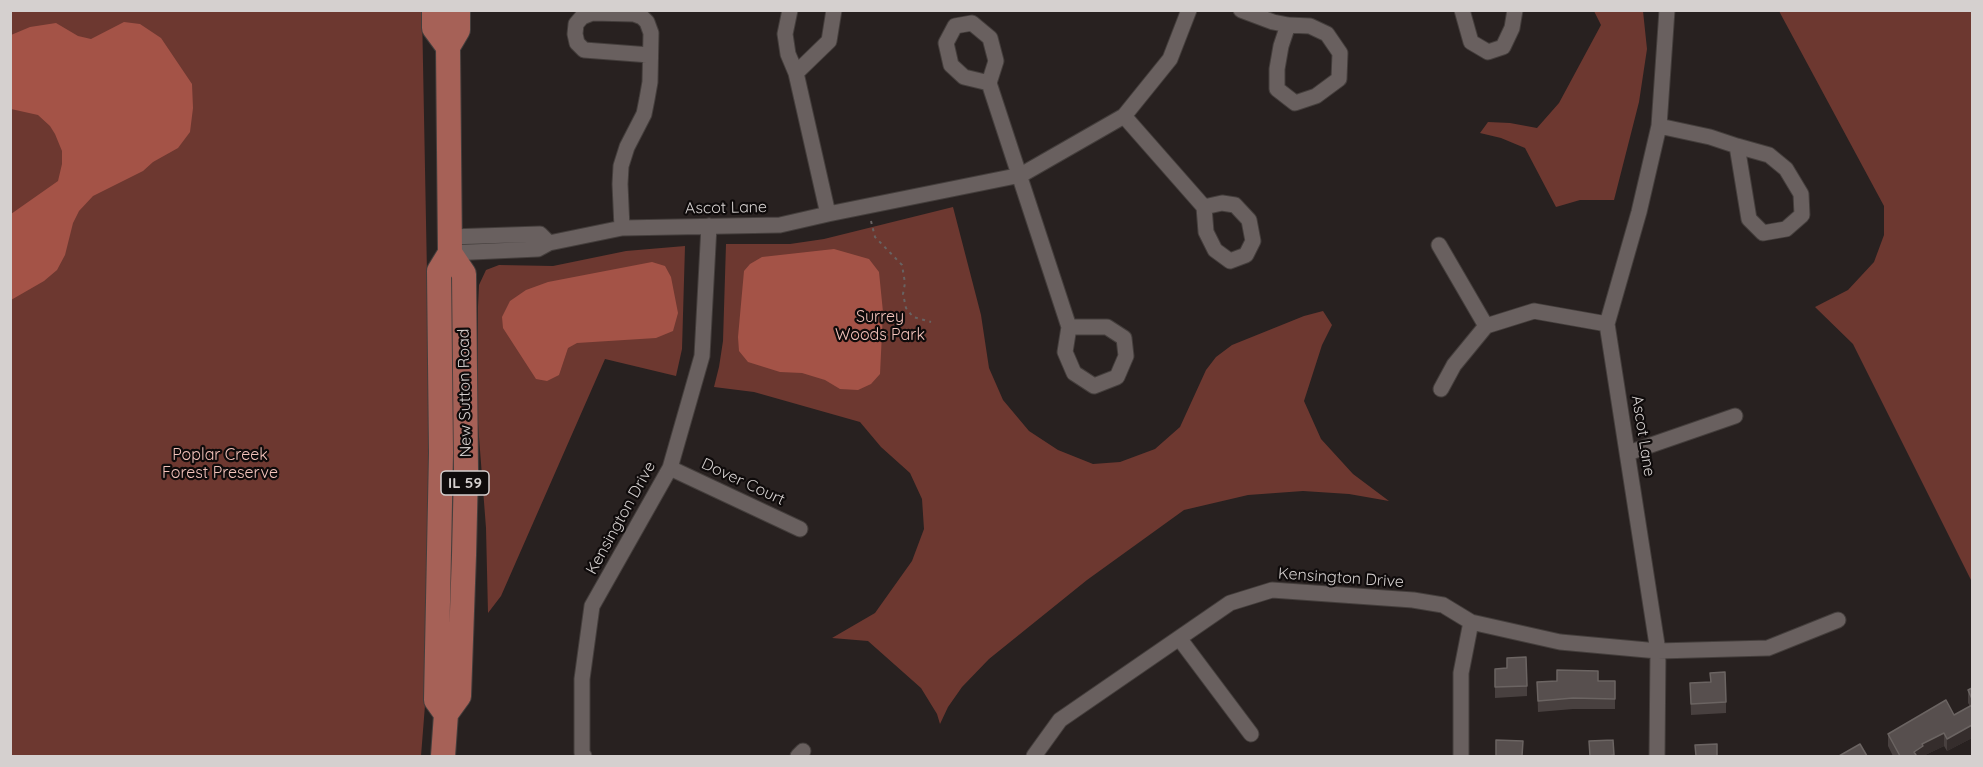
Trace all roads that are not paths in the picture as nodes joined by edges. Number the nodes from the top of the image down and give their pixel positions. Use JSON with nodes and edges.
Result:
{"nodes":[{"id":1,"x":434,"y":10,"type":"edge"},
{"id":2,"x":458,"y":10,"type":"edge"},
{"id":3,"x":790,"y":10,"type":"edge"},
{"id":4,"x":834,"y":10,"type":"edge"},
{"id":5,"x":1189,"y":10,"type":"edge"},
{"id":6,"x":1241,"y":10,"type":"edge"},
{"id":7,"x":1462,"y":10,"type":"edge"},
{"id":8,"x":1515,"y":10,"type":"edge"},
{"id":9,"x":1666,"y":10,"type":"edge"},
{"id":10,"x":1288,"y":25,"type":"junction"},
{"id":11,"x":447,"y":47,"type":"junction"},
{"id":12,"x":650,"y":55,"type":"junction"},
{"id":13,"x":796,"y":73,"type":"junction"},
{"id":14,"x":989,"y":83,"type":"dead end"},
{"id":15,"x":1124,"y":116,"type":"junction"},
{"id":16,"x":1659,"y":126,"type":"junction"},
{"id":17,"x":1737,"y":146,"type":"junction"},
{"id":18,"x":1021,"y":176,"type":"junction"},
{"id":19,"x":1204,"y":207,"type":"dead end"},
{"id":20,"x":828,"y":214,"type":"junction"},
{"id":21,"x":709,"y":226,"type":"junction"},
{"id":22,"x":622,"y":228,"type":"junction"},
{"id":23,"x":450,"y":245,"type":"junction"},
{"id":24,"x":1439,"y":245,"type":"dead end"},
{"id":25,"x":1607,"y":324,"type":"junction"},
{"id":26,"x":1486,"y":326,"type":"junction"},
{"id":27,"x":1069,"y":327,"type":"junction"},
{"id":28,"x":1442,"y":389,"type":"dead end"},
{"id":29,"x":1736,"y":416,"type":"dead end"},
{"id":30,"x":1628,"y":453,"type":"junction"},
{"id":31,"x":670,"y":468,"type":"junction"},
{"id":32,"x":800,"y":529,"type":"dead end"},
{"id":33,"x":1838,"y":620,"type":"dead end"},
{"id":34,"x":1471,"y":622,"type":"junction"},
{"id":35,"x":1179,"y":638,"type":"junction"},
{"id":36,"x":1658,"y":651,"type":"junction"},
{"id":37,"x":1251,"y":734,"type":"dead end"},
{"id":38,"x":443,"y":756,"type":"edge"},
{"id":39,"x":584,"y":756,"type":"edge"},
{"id":40,"x":1034,"y":756,"type":"edge"},
{"id":41,"x":1461,"y":756,"type":"edge"},
{"id":42,"x":1657,"y":756,"type":"edge"}],
"edges":[{"from":1,"to":11,"type":"main road","name":"New Sutton Road","number":"IL 59"},
{"from":2,"to":11,"type":"main road","name":"New Sutton Road","number":"IL 59"},
{"from":3,"to":13,"type":"street"},
{"from":4,"to":13,"type":"street"},
{"from":5,"to":15,"type":"street","name":"Ascot Lane"},
{"from":6,"to":10,"type":"street"},
{"from":7,"to":8,"type":"street"},
{"from":9,"to":16,"type":"street","name":"Ascot Lane"},
{"from":10,"to":10,"type":"street"},
{"from":11,"to":23,"type":"main road","name":"New Sutton Road","number":"IL 59"},
{"from":12,"to":12,"type":"street"},
{"from":12,"to":22,"type":"street"},
{"from":13,"to":20,"type":"street"},
{"from":14,"to":18,"type":"street"},
{"from":15,"to":18,"type":"street","name":"Ascot Lane"},
{"from":15,"to":19,"type":"street"},
{"from":16,"to":17,"type":"street"},
{"from":16,"to":25,"type":"street","name":"Ascot Lane"},
{"from":17,"to":17,"type":"street"},
{"from":18,"to":20,"type":"street","name":"Ascot Lane"},
{"from":18,"to":27,"type":"street"},
{"from":20,"to":21,"type":"street","name":"Ascot Lane"},
{"from":21,"to":22,"type":"street","name":"Ascot Lane"},
{"from":21,"to":31,"type":"street","name":"Kensington Drive"},
{"from":22,"to":23,"type":"street","name":"Ascot Lane"},
{"from":23,"to":38,"type":"main road","name":"New Sutton Road","number":"IL 59"},
{"from":24,"to":26,"type":"street"},
{"from":25,"to":26,"type":"street"},
{"from":25,"to":30,"type":"street","name":"Ascot Lane"},
{"from":26,"to":28,"type":"street"},
{"from":27,"to":27,"type":"street"},
{"from":29,"to":30,"type":"street"},
{"from":30,"to":36,"type":"street","name":"Ascot Lane"},
{"from":31,"to":32,"type":"street","name":"Dover Court"},
{"from":31,"to":39,"type":"street","name":"Kensington Drive"},
{"from":33,"to":36,"type":"street","name":"Kensington Drive"},
{"from":34,"to":35,"type":"street","name":"Kensington Drive"},
{"from":34,"to":36,"type":"street","name":"Kensington Drive"},
{"from":34,"to":41,"type":"street"},
{"from":35,"to":37,"type":"street"},
{"from":35,"to":40,"type":"street","name":"Kensington Drive"},
{"from":36,"to":42,"type":"street","name":"Ascot Lane"}]}
